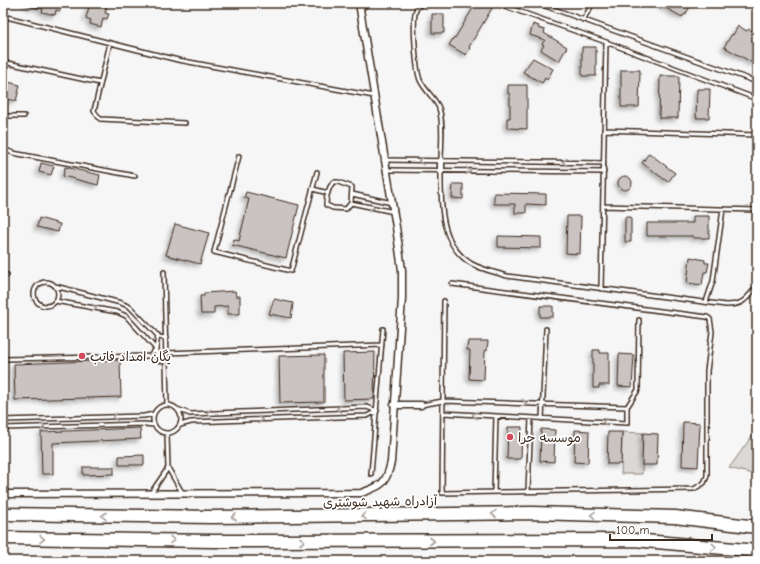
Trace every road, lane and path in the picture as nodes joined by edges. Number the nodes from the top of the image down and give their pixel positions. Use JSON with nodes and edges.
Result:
{"nodes":[{"id":1,"x":359,"y":3,"type":"edge"},
{"id":2,"x":368,"y":3,"type":"edge"},
{"id":3,"x":422,"y":3,"type":"edge"},
{"id":4,"x":500,"y":3,"type":"edge"},
{"id":5,"x":537,"y":3,"type":"edge"},
{"id":6,"x":593,"y":3,"type":"edge"},
{"id":7,"x":360,"y":10,"type":"junction"},
{"id":8,"x":3,"y":16,"type":"edge"},
{"id":9,"x":584,"y":20,"type":"junction"},
{"id":10,"x":606,"y":42,"type":"junction"},
{"id":11,"x":110,"y":43,"type":"junction"},
{"id":12,"x":3,"y":62,"type":"edge"},
{"id":13,"x":757,"y":82,"type":"edge"},
{"id":14,"x":100,"y":84,"type":"junction"},
{"id":15,"x":374,"y":96,"type":"junction"},
{"id":16,"x":757,"y":98,"type":"edge"},
{"id":17,"x":3,"y":116,"type":"edge"},
{"id":18,"x":24,"y":116,"type":"dead end"},
{"id":19,"x":185,"y":123,"type":"dead end"},
{"id":20,"x":604,"y":130,"type":"junction"},
{"id":21,"x":757,"y":135,"type":"edge"},
{"id":22,"x":3,"y":149,"type":"edge"},
{"id":23,"x":240,"y":156,"type":"dead end"},
{"id":24,"x":385,"y":160,"type":"junction"},
{"id":25,"x":441,"y":161,"type":"junction"},
{"id":26,"x":604,"y":163,"type":"junction"},
{"id":27,"x":387,"y":170,"type":"junction"},
{"id":28,"x":441,"y":171,"type":"junction"},
{"id":29,"x":317,"y":172,"type":"dead end"},
{"id":30,"x":604,"y":172,"type":"junction"},
{"id":31,"x":135,"y":176,"type":"dead end"},
{"id":32,"x":313,"y":189,"type":"junction"},
{"id":33,"x":328,"y":193,"type":"junction"},
{"id":34,"x":352,"y":194,"type":"junction"},
{"id":35,"x":351,"y":203,"type":"junction"},
{"id":36,"x":392,"y":203,"type":"junction"},
{"id":37,"x":603,"y":206,"type":"junction"},
{"id":38,"x":723,"y":209,"type":"junction"},
{"id":39,"x":757,"y":210,"type":"edge"},
{"id":40,"x":394,"y":212,"type":"junction"},
{"id":41,"x":164,"y":272,"type":"dead end"},
{"id":42,"x":3,"y":275,"type":"edge"},
{"id":43,"x":7,"y":275,"type":"dead end"},
{"id":44,"x":452,"y":284,"type":"dead end"},
{"id":45,"x":54,"y":286,"type":"junction"},
{"id":46,"x":757,"y":286,"type":"edge"},
{"id":47,"x":601,"y":289,"type":"junction"},
{"id":48,"x":55,"y":301,"type":"junction"},
{"id":49,"x":444,"y":301,"type":"dead end"},
{"id":50,"x":706,"y":302,"type":"junction"},
{"id":51,"x":639,"y":320,"type":"dead end"},
{"id":52,"x":382,"y":329,"type":"dead end"},
{"id":53,"x":546,"y":329,"type":"dead end"},
{"id":54,"x":158,"y":336,"type":"junction"},
{"id":55,"x":166,"y":338,"type":"junction"},
{"id":56,"x":382,"y":345,"type":"junction"},
{"id":57,"x":156,"y":349,"type":"junction"},
{"id":58,"x":166,"y":353,"type":"junction"},
{"id":59,"x":6,"y":359,"type":"dead end"},
{"id":60,"x":166,"y":362,"type":"junction"},
{"id":61,"x":443,"y":401,"type":"junction"},
{"id":62,"x":543,"y":404,"type":"junction"},
{"id":63,"x":167,"y":405,"type":"junction"},
{"id":64,"x":394,"y":405,"type":"junction"},
{"id":65,"x":421,"y":405,"type":"joint"},
{"id":66,"x":627,"y":407,"type":"junction"},
{"id":67,"x":177,"y":409,"type":"junction"},
{"id":68,"x":377,"y":411,"type":"junction"},
{"id":69,"x":443,"y":413,"type":"junction"},
{"id":70,"x":154,"y":414,"type":"junction"},
{"id":71,"x":496,"y":416,"type":"junction"},
{"id":72,"x":531,"y":418,"type":"junction"},
{"id":73,"x":542,"y":419,"type":"junction"},
{"id":74,"x":3,"y":420,"type":"edge"},
{"id":75,"x":154,"y":425,"type":"junction"},
{"id":76,"x":180,"y":425,"type":"junction"},
{"id":77,"x":3,"y":428,"type":"edge"},
{"id":78,"x":167,"y":434,"type":"junction"},
{"id":79,"x":168,"y":468,"type":"junction"},
{"id":80,"x":371,"y":474,"type":"dead end"},
{"id":81,"x":528,"y":491,"type":"junction"},
{"id":82,"x":494,"y":492,"type":"junction"},
{"id":83,"x":3,"y":494,"type":"edge"},
{"id":84,"x":150,"y":494,"type":"junction"},
{"id":85,"x":183,"y":494,"type":"junction"},
{"id":86,"x":3,"y":514,"type":"edge"},
{"id":87,"x":757,"y":527,"type":"edge"},
{"id":88,"x":3,"y":538,"type":"edge"},
{"id":89,"x":757,"y":551,"type":"edge"}],
"edges":[{"from":1,"to":7,"type":"street"},
{"from":2,"to":7,"type":"lane"},
{"from":3,"to":25,"type":"lane"},
{"from":4,"to":10,"type":"lane"},
{"from":5,"to":9,"type":"lane"},
{"from":6,"to":9,"type":"lane"},
{"from":7,"to":15,"type":"street"},
{"from":8,"to":11,"type":"lane"},
{"from":9,"to":13,"type":"lane"},
{"from":10,"to":16,"type":"lane"},
{"from":10,"to":20,"type":"lane"},
{"from":11,"to":14,"type":"lane"},
{"from":11,"to":15,"type":"lane"},
{"from":12,"to":14,"type":"lane"},
{"from":14,"to":19,"type":"lane"},
{"from":15,"to":24,"type":"street"},
{"from":17,"to":18,"type":"lane"},
{"from":20,"to":21,"type":"lane"},
{"from":20,"to":26,"type":"lane"},
{"from":22,"to":31,"type":"lane"},
{"from":23,"to":32,"type":"lane"},
{"from":25,"to":24,"type":"lane","one_way":true},
{"from":24,"to":27,"type":"street"},
{"from":26,"to":25,"type":"lane","one_way":true},
{"from":25,"to":28,"type":"street"},
{"from":26,"to":30,"type":"lane"},
{"from":27,"to":28,"type":"lane"},
{"from":27,"to":36,"type":"street"},
{"from":28,"to":30,"type":"lane","one_way":true},
{"from":28,"to":47,"type":"lane"},
{"from":29,"to":32,"type":"lane"},
{"from":30,"to":37,"type":"lane"},
{"from":32,"to":33,"type":"lane"},
{"from":33,"to":34,"type":"lane"},
{"from":33,"to":35,"type":"lane"},
{"from":34,"to":35,"type":"lane"},
{"from":34,"to":36,"type":"lane"},
{"from":35,"to":40,"type":"lane","one_way":true},
{"from":36,"to":40,"type":"street"},
{"from":37,"to":38,"type":"lane"},
{"from":37,"to":47,"type":"lane"},
{"from":38,"to":39,"type":"lane"},
{"from":38,"to":50,"type":"lane"},
{"from":40,"to":64,"type":"street"},
{"from":41,"to":55,"type":"lane"},
{"from":42,"to":43,"type":"lane"},
{"from":44,"to":81,"type":"lane"},
{"from":45,"to":48,"type":"lane"},
{"from":45,"to":48,"type":"lane"},
{"from":45,"to":54,"type":"lane"},
{"from":46,"to":50,"type":"lane"},
{"from":47,"to":50,"type":"lane"},
{"from":48,"to":57,"type":"lane","one_way":true},
{"from":49,"to":61,"type":"lane"},
{"from":51,"to":66,"type":"lane"},
{"from":52,"to":56,"type":"lane"},
{"from":53,"to":62,"type":"lane"},
{"from":54,"to":55,"type":"lane"},
{"from":54,"to":57,"type":"lane"},
{"from":55,"to":58,"type":"lane"},
{"from":56,"to":58,"type":"lane"},
{"from":56,"to":68,"type":"lane"},
{"from":57,"to":59,"type":"lane"},
{"from":57,"to":60,"type":"lane"},
{"from":58,"to":60,"type":"lane"},
{"from":60,"to":63,"type":"lane"},
{"from":61,"to":62,"type":"lane","one_way":true},
{"from":61,"to":65,"type":"lane"},
{"from":61,"to":69,"type":"lane"},
{"from":62,"to":66,"type":"lane"},
{"from":62,"to":73,"type":"lane"},
{"from":63,"to":67,"type":"lane"},
{"from":63,"to":70,"type":"lane"},
{"from":64,"to":65,"type":"street"},
{"from":64,"to":85,"type":"street"},
{"from":66,"to":73,"type":"lane","one_way":true},
{"from":68,"to":67,"type":"lane","one_way":true},
{"from":67,"to":76,"type":"lane"},
{"from":76,"to":68,"type":"lane","one_way":true},
{"from":68,"to":80,"type":"lane"},
{"from":71,"to":69,"type":"lane","one_way":true},
{"from":69,"to":82,"type":"lane"},
{"from":70,"to":74,"type":"lane","one_way":true},
{"from":70,"to":75,"type":"lane"},
{"from":71,"to":72,"type":"lane"},
{"from":71,"to":82,"type":"lane"},
{"from":72,"to":73,"type":"lane"},
{"from":72,"to":81,"type":"lane"},
{"from":77,"to":75,"type":"lane","one_way":true},
{"from":75,"to":78,"type":"lane"},
{"from":76,"to":78,"type":"lane"},
{"from":78,"to":79,"type":"lane"},
{"from":79,"to":84,"type":"lane"},
{"from":79,"to":85,"type":"lane"},
{"from":81,"to":82,"type":"lane"},
{"from":83,"to":84,"type":"street"},
{"from":84,"to":85,"type":"street"},
{"from":87,"to":86,"type":"highway","name":"آزادراه شهید شوشتری","one_way":true},
{"from":88,"to":89,"type":"highway","one_way":true}]}
